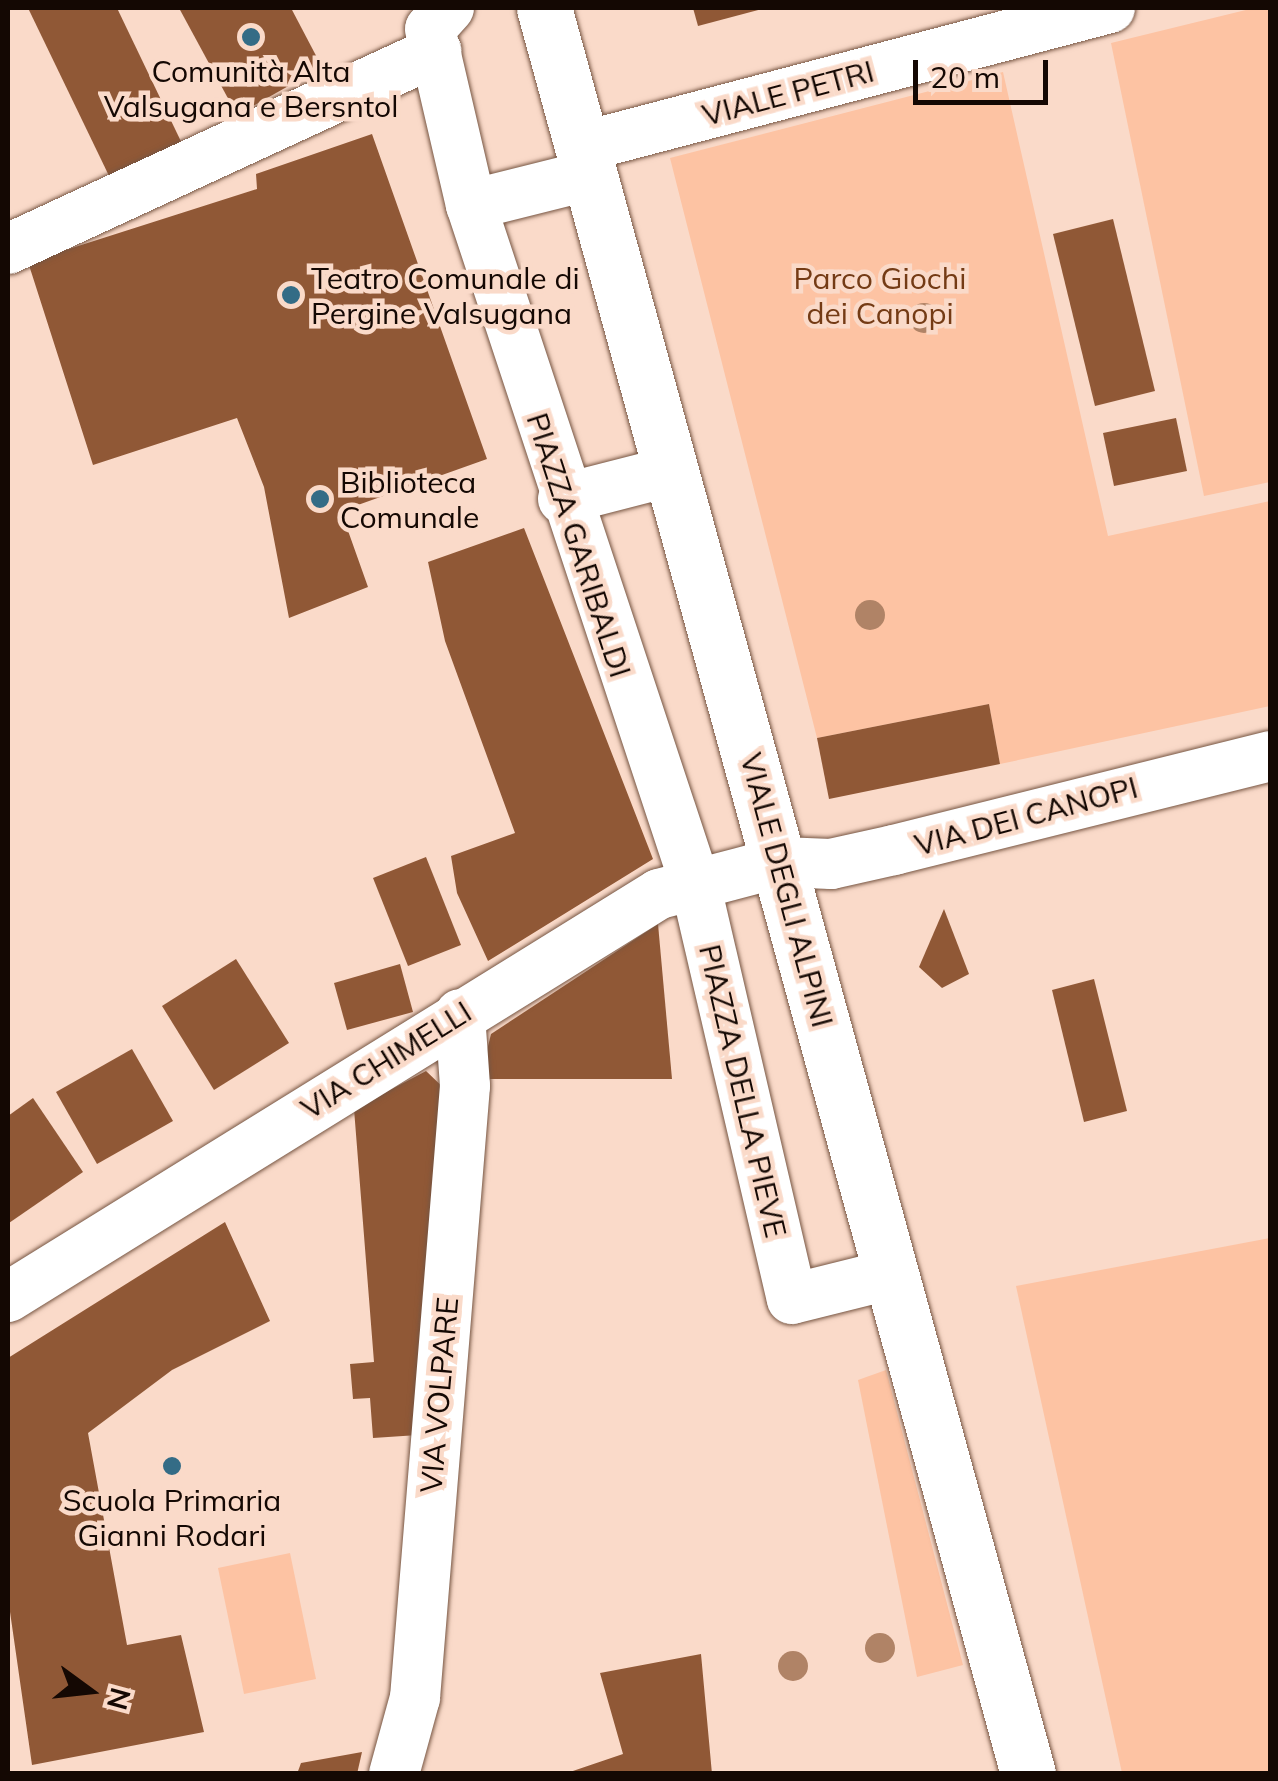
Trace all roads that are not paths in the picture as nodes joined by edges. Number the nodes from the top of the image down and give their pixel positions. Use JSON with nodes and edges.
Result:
{"nodes":[{"id":1,"x":544,"y":8,"type":"edge"},
{"id":2,"x":1110,"y":8,"type":"edge"},
{"id":3,"x":442,"y":30,"type":"edge"},
{"id":4,"x":586,"y":161,"type":"junction"},
{"id":5,"x":471,"y":205,"type":"junction"},
{"id":6,"x":8,"y":249,"type":"edge"},
{"id":7,"x":672,"y":471,"type":"junction"},
{"id":8,"x":562,"y":499,"type":"junction"},
{"id":9,"x":1270,"y":756,"type":"edge"},
{"id":10,"x":781,"y":862,"type":"junction"},
{"id":11,"x":696,"y":883,"type":"junction"},
{"id":12,"x":460,"y":1014,"type":"junction"},
{"id":13,"x":892,"y":1274,"type":"junction"},
{"id":14,"x":8,"y":1297,"type":"edge"},
{"id":15,"x":394,"y":1774,"type":"edge"},
{"id":16,"x":1028,"y":1774,"type":"edge"}],
"edges":[{"from":1,"to":4,"type":"main road","name":"VIALE DEGLI ALPINI"},
{"from":2,"to":4,"type":"street","name":"VIALE PETRI"},
{"from":3,"to":5,"type":"street","name":"PIAZZA GARIBALDI"},
{"from":3,"to":6,"type":"street"},
{"from":4,"to":5,"type":"street"},
{"from":4,"to":7,"type":"main road","name":"VIALE DEGLI ALPINI"},
{"from":5,"to":8,"type":"street","name":"PIAZZA GARIBALDI"},
{"from":7,"to":8,"type":"street"},
{"from":7,"to":10,"type":"main road","name":"VIALE DEGLI ALPINI"},
{"from":8,"to":11,"type":"street","name":"PIAZZA GARIBALDI"},
{"from":9,"to":10,"type":"street","name":"VIA DEI CANOPI"},
{"from":10,"to":11,"type":"street","name":"VIA CHIMELLI"},
{"from":10,"to":13,"type":"main road","name":"VIALE DEGLI ALPINI"},
{"from":11,"to":12,"type":"street","name":"VIA CHIMELLI"},
{"from":11,"to":13,"type":"street","name":"PIAZZA DELLA PIEVE"},
{"from":12,"to":14,"type":"street","name":"VIA CHIMELLI"},
{"from":12,"to":15,"type":"street","name":"VIA VOLPARE"},
{"from":13,"to":16,"type":"main road","name":"VIALE DEGLI ALPINI"}]}
